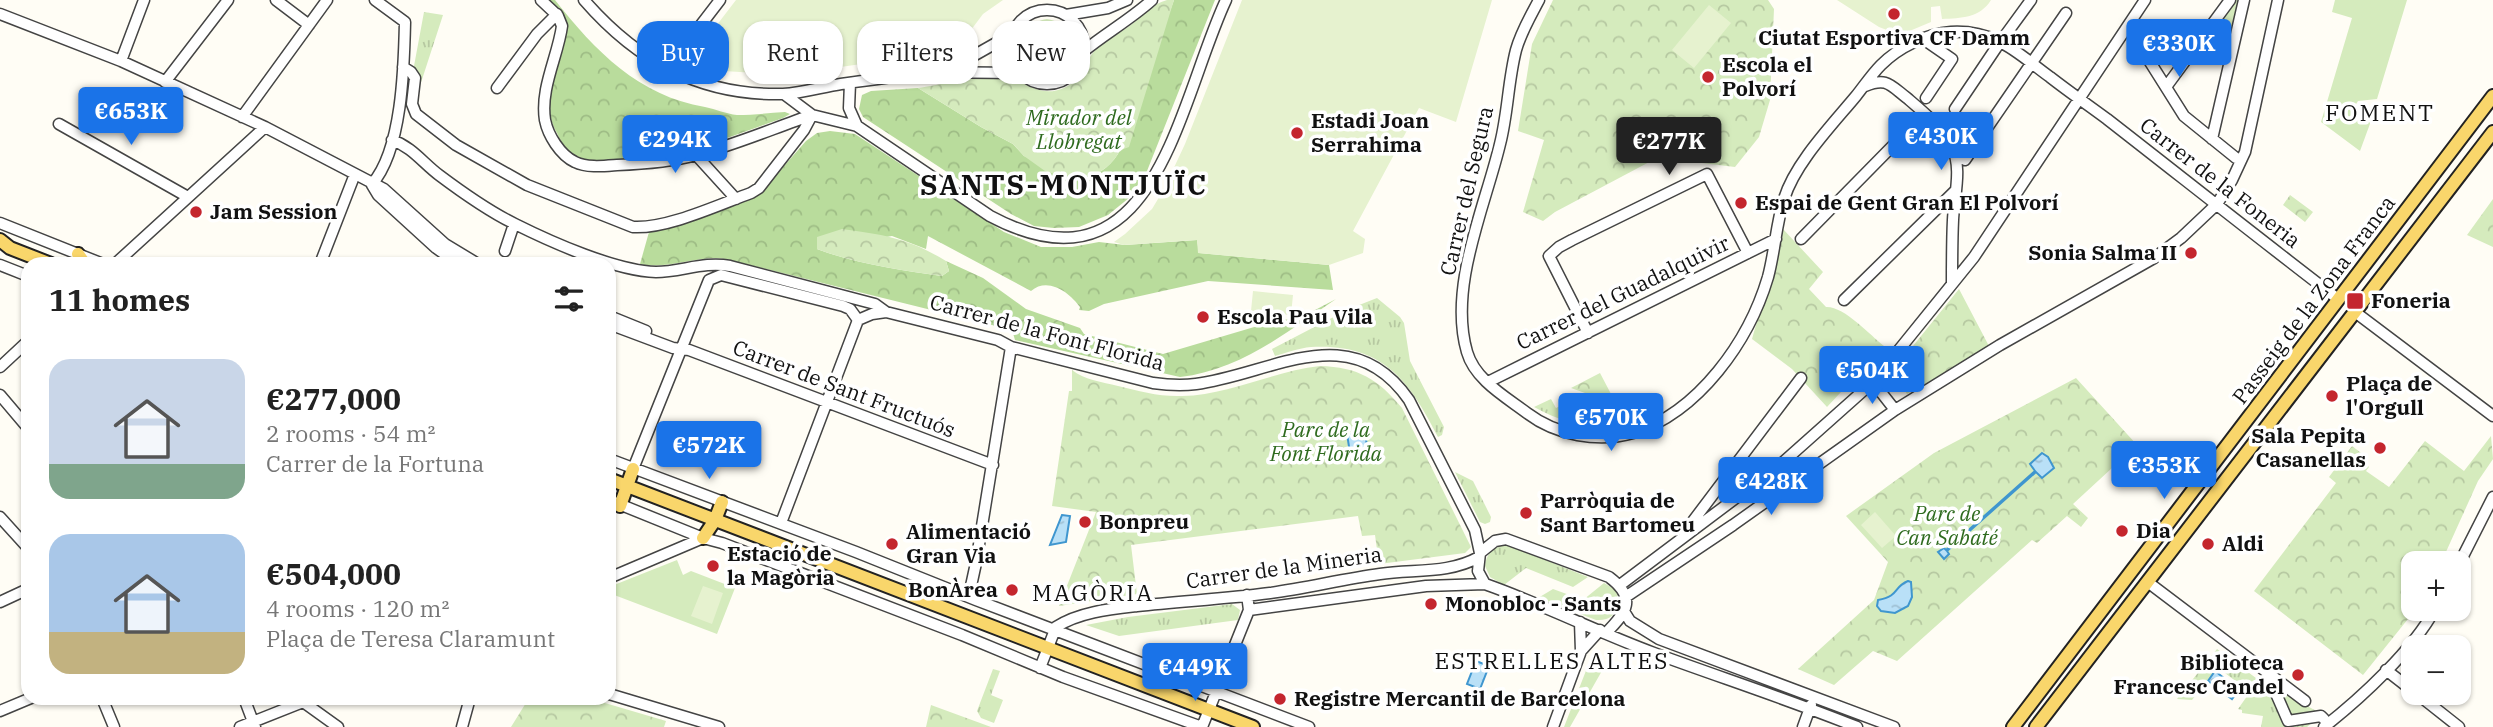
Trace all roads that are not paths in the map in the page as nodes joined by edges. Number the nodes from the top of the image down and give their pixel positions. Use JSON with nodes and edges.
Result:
{"nodes":[{"id":1,"x":144,"y":0,"type":"edge"},
{"id":2,"x":228,"y":0,"type":"edge"},
{"id":3,"x":276,"y":0,"type":"edge"},
{"id":4,"x":327,"y":0,"type":"edge"},
{"id":5,"x":375,"y":0,"type":"edge"},
{"id":6,"x":541,"y":0,"type":"edge"},
{"id":7,"x":584,"y":0,"type":"edge"},
{"id":8,"x":720,"y":0,"type":"edge"},
{"id":9,"x":1033,"y":0,"type":"edge"},
{"id":10,"x":1127,"y":0,"type":"edge"},
{"id":11,"x":1152,"y":0,"type":"edge"},
{"id":12,"x":1226,"y":0,"type":"edge"},
{"id":13,"x":1539,"y":0,"type":"edge"},
{"id":14,"x":2031,"y":0,"type":"edge"},
{"id":15,"x":2145,"y":0,"type":"edge"},
{"id":16,"x":2230,"y":0,"type":"edge"},
{"id":17,"x":2244,"y":0,"type":"edge"},
{"id":18,"x":2278,"y":0,"type":"edge"},
{"id":19,"x":1039,"y":11,"type":"junction"},
{"id":20,"x":0,"y":13,"type":"edge"},
{"id":21,"x":2066,"y":13,"type":"dead end"},
{"id":22,"x":557,"y":14,"type":"junction"},
{"id":23,"x":1066,"y":15,"type":"junction"},
{"id":24,"x":704,"y":21,"type":"edge"},
{"id":25,"x":1020,"y":21,"type":"edge"},
{"id":26,"x":1071,"y":21,"type":"edge"},
{"id":27,"x":309,"y":25,"type":"junction"},
{"id":28,"x":2128,"y":27,"type":"junction"},
{"id":29,"x":1923,"y":39,"type":"junction"},
{"id":30,"x":2000,"y":42,"type":"junction"},
{"id":31,"x":1090,"y":46,"type":"edge"},
{"id":32,"x":637,"y":51,"type":"edge"},
{"id":33,"x":1888,"y":60,"type":"junction"},
{"id":34,"x":121,"y":61,"type":"junction"},
{"id":35,"x":2031,"y":62,"type":"junction"},
{"id":36,"x":403,"y":67,"type":"junction"},
{"id":37,"x":165,"y":82,"type":"junction"},
{"id":38,"x":857,"y":82,"type":"edge"},
{"id":39,"x":1886,"y":82,"type":"junction"},
{"id":40,"x":850,"y":83,"type":"junction"},
{"id":41,"x":703,"y":84,"type":"edge"},
{"id":42,"x":1864,"y":86,"type":"junction"},
{"id":43,"x":497,"y":88,"type":"dead end"},
{"id":44,"x":2166,"y":88,"type":"junction"},
{"id":45,"x":784,"y":94,"type":"junction"},
{"id":46,"x":2493,"y":96,"type":"edge"},
{"id":47,"x":2078,"y":97,"type":"junction"},
{"id":48,"x":1926,"y":98,"type":"dead end"},
{"id":49,"x":1955,"y":109,"type":"dead end"},
{"id":50,"x":1924,"y":114,"type":"junction"},
{"id":51,"x":812,"y":115,"type":"junction"},
{"id":52,"x":243,"y":117,"type":"junction"},
{"id":53,"x":59,"y":124,"type":"dead end"},
{"id":54,"x":857,"y":126,"type":"junction"},
{"id":55,"x":265,"y":127,"type":"junction"},
{"id":56,"x":2493,"y":132,"type":"edge"},
{"id":57,"x":2212,"y":139,"type":"junction"},
{"id":58,"x":392,"y":140,"type":"junction"},
{"id":59,"x":696,"y":155,"type":"junction"},
{"id":60,"x":2236,"y":158,"type":"dead end"},
{"id":61,"x":1965,"y":160,"type":"dead end"},
{"id":62,"x":355,"y":174,"type":"junction"},
{"id":63,"x":372,"y":184,"type":"junction"},
{"id":64,"x":1955,"y":191,"type":"junction"},
{"id":65,"x":188,"y":197,"type":"junction"},
{"id":66,"x":736,"y":199,"type":"junction"},
{"id":67,"x":2217,"y":204,"type":"junction"},
{"id":68,"x":0,"y":223,"type":"edge"},
{"id":69,"x":514,"y":224,"type":"junction"},
{"id":70,"x":1776,"y":239,"type":"junction"},
{"id":71,"x":1801,"y":239,"type":"dead end"},
{"id":72,"x":3,"y":245,"type":"edge"},
{"id":73,"x":505,"y":251,"type":"dead end"},
{"id":74,"x":1748,"y":253,"type":"junction"},
{"id":75,"x":33,"y":257,"type":"edge"},
{"id":76,"x":77,"y":257,"type":"edge"},
{"id":77,"x":123,"y":257,"type":"edge"},
{"id":78,"x":323,"y":257,"type":"edge"},
{"id":79,"x":449,"y":257,"type":"edge"},
{"id":80,"x":466,"y":257,"type":"edge"},
{"id":81,"x":596,"y":257,"type":"edge"},
{"id":82,"x":616,"y":263,"type":"edge"},
{"id":83,"x":0,"y":265,"type":"edge"},
{"id":84,"x":21,"y":273,"type":"edge"},
{"id":85,"x":1952,"y":284,"type":"junction"},
{"id":86,"x":2338,"y":299,"type":"junction"},
{"id":87,"x":1844,"y":300,"type":"dead end"},
{"id":88,"x":886,"y":312,"type":"junction"},
{"id":89,"x":2355,"y":312,"type":"junction"},
{"id":90,"x":616,"y":319,"type":"edge"},
{"id":91,"x":858,"y":320,"type":"junction"},
{"id":92,"x":616,"y":327,"type":"edge"},
{"id":93,"x":1588,"y":333,"type":"junction"},
{"id":94,"x":681,"y":347,"type":"junction"},
{"id":95,"x":21,"y":348,"type":"edge"},
{"id":96,"x":1011,"y":348,"type":"junction"},
{"id":97,"x":0,"y":367,"type":"edge"},
{"id":98,"x":1801,"y":378,"type":"dead end"},
{"id":99,"x":1488,"y":382,"type":"junction"},
{"id":100,"x":1873,"y":382,"type":"junction"},
{"id":101,"x":0,"y":395,"type":"edge"},
{"id":102,"x":828,"y":404,"type":"junction"},
{"id":103,"x":1895,"y":410,"type":"junction"},
{"id":104,"x":2493,"y":416,"type":"edge"},
{"id":105,"x":21,"y":420,"type":"edge"},
{"id":106,"x":616,"y":462,"type":"edge"},
{"id":107,"x":993,"y":465,"type":"junction"},
{"id":108,"x":633,"y":469,"type":"junction"},
{"id":109,"x":616,"y":482,"type":"edge"},
{"id":110,"x":626,"y":486,"type":"junction"},
{"id":111,"x":2493,"y":497,"type":"edge"},
{"id":112,"x":616,"y":501,"type":"edge"},
{"id":113,"x":722,"y":502,"type":"junction"},
{"id":114,"x":616,"y":503,"type":"edge"},
{"id":115,"x":0,"y":517,"type":"edge"},
{"id":116,"x":715,"y":520,"type":"junction"},
{"id":117,"x":782,"y":523,"type":"junction"},
{"id":118,"x":1476,"y":533,"type":"junction"},
{"id":119,"x":703,"y":538,"type":"junction"},
{"id":120,"x":21,"y":540,"type":"edge"},
{"id":121,"x":1495,"y":541,"type":"junction"},
{"id":122,"x":1678,"y":541,"type":"junction"},
{"id":123,"x":2466,"y":551,"type":"edge"},
{"id":124,"x":1480,"y":555,"type":"junction"},
{"id":125,"x":616,"y":575,"type":"edge"},
{"id":126,"x":2149,"y":583,"type":"junction"},
{"id":127,"x":1485,"y":584,"type":"junction"},
{"id":128,"x":1620,"y":585,"type":"junction"},
{"id":129,"x":21,"y":592,"type":"edge"},
{"id":130,"x":964,"y":595,"type":"junction"},
{"id":131,"x":1247,"y":595,"type":"junction"},
{"id":132,"x":1627,"y":596,"type":"junction"},
{"id":133,"x":0,"y":601,"type":"edge"},
{"id":134,"x":1249,"y":610,"type":"junction"},
{"id":135,"x":1625,"y":613,"type":"junction"},
{"id":136,"x":2429,"y":621,"type":"edge"},
{"id":137,"x":1580,"y":622,"type":"junction"},
{"id":138,"x":1053,"y":630,"type":"junction"},
{"id":139,"x":1603,"y":632,"type":"junction"},
{"id":140,"x":1046,"y":647,"type":"junction"},
{"id":141,"x":1581,"y":651,"type":"junction"},
{"id":142,"x":1040,"y":668,"type":"junction"},
{"id":143,"x":2386,"y":670,"type":"junction"},
{"id":144,"x":2267,"y":673,"type":"junction"},
{"id":145,"x":2401,"y":681,"type":"edge"},
{"id":146,"x":1216,"y":690,"type":"junction"},
{"id":147,"x":1814,"y":695,"type":"junction"},
{"id":148,"x":616,"y":696,"type":"edge"},
{"id":149,"x":2305,"y":701,"type":"dead end"},
{"id":150,"x":21,"y":702,"type":"edge"},
{"id":151,"x":105,"y":705,"type":"edge"},
{"id":152,"x":247,"y":705,"type":"edge"},
{"id":153,"x":290,"y":705,"type":"edge"},
{"id":154,"x":307,"y":705,"type":"edge"},
{"id":155,"x":468,"y":705,"type":"edge"},
{"id":156,"x":2431,"y":705,"type":"edge"},
{"id":157,"x":1810,"y":709,"type":"junction"},
{"id":158,"x":1209,"y":710,"type":"junction"},
{"id":159,"x":0,"y":711,"type":"edge"},
{"id":160,"x":2324,"y":723,"type":"edge"},
{"id":161,"x":254,"y":724,"type":"edge"},
{"id":162,"x":114,"y":727,"type":"edge"},
{"id":163,"x":240,"y":727,"type":"edge"},
{"id":164,"x":338,"y":727,"type":"edge"},
{"id":165,"x":462,"y":727,"type":"edge"},
{"id":166,"x":719,"y":727,"type":"edge"},
{"id":167,"x":1202,"y":727,"type":"edge"},
{"id":168,"x":1253,"y":727,"type":"edge"},
{"id":169,"x":1309,"y":727,"type":"edge"},
{"id":170,"x":1553,"y":727,"type":"edge"},
{"id":171,"x":1803,"y":727,"type":"edge"},
{"id":172,"x":1857,"y":727,"type":"edge"},
{"id":173,"x":1894,"y":727,"type":"edge"},
{"id":174,"x":2013,"y":727,"type":"edge"},
{"id":175,"x":2036,"y":727,"type":"edge"},
{"id":176,"x":2459,"y":727,"type":"edge"}],
"edges":[{"from":1,"to":34,"type":"street"},
{"from":2,"to":37,"type":"street"},
{"from":3,"to":27,"type":"street"},
{"from":4,"to":27,"type":"street"},
{"from":5,"to":36,"type":"street"},
{"from":6,"to":22,"type":"street"},
{"from":7,"to":32,"type":"street"},
{"from":8,"to":24,"type":"street"},
{"from":9,"to":19,"type":"street"},
{"from":10,"to":23,"type":"street"},
{"from":11,"to":31,"type":"street"},
{"from":12,"to":54,"type":"street"},
{"from":13,"to":99,"type":"street","name":"Carrer del Segura"},
{"from":14,"to":30,"type":"street"},
{"from":15,"to":28,"type":"street"},
{"from":16,"to":44,"type":"street"},
{"from":17,"to":57,"type":"street"},
{"from":18,"to":67,"type":"street"},
{"from":19,"to":23,"type":"street"},
{"from":19,"to":25,"type":"street"},
{"from":20,"to":34,"type":"street"},
{"from":21,"to":35,"type":"street"},
{"from":22,"to":43,"type":"street"},
{"from":22,"to":59,"type":"street"},
{"from":23,"to":26,"type":"street"},
{"from":27,"to":52,"type":"street"},
{"from":28,"to":44,"type":"street"},
{"from":28,"to":47,"type":"street"},
{"from":29,"to":30,"type":"street","name":"Carrer de la Foneria"},
{"from":29,"to":33,"type":"street","name":"Carrer de la Foneria"},
{"from":29,"to":48,"type":"street"},
{"from":30,"to":35,"type":"street","name":"Carrer de la Foneria"},
{"from":30,"to":49,"type":"street"},
{"from":33,"to":39,"type":"street"},
{"from":33,"to":42,"type":"street","name":"Carrer de la Foneria"},
{"from":34,"to":37,"type":"street"},
{"from":35,"to":47,"type":"street","name":"Carrer de la Foneria"},
{"from":35,"to":61,"type":"street"},
{"from":36,"to":58,"type":"street"},
{"from":36,"to":66,"type":"street"},
{"from":37,"to":52,"type":"street"},
{"from":38,"to":40,"type":"street"},
{"from":39,"to":42,"type":"street"},
{"from":39,"to":50,"type":"street"},
{"from":40,"to":45,"type":"street"},
{"from":40,"to":54,"type":"street"},
{"from":41,"to":45,"type":"street"},
{"from":42,"to":70,"type":"street","name":"Carrer del Segura"},
{"from":44,"to":57,"type":"street"},
{"from":45,"to":51,"type":"street"},
{"from":46,"to":86,"type":"main road","name":"Passeig de la Zona Franca"},
{"from":47,"to":67,"type":"street","name":"Carrer de la Foneria"},
{"from":47,"to":85,"type":"street"},
{"from":50,"to":64,"type":"street"},
{"from":50,"to":71,"type":"street"},
{"from":51,"to":54,"type":"street"},
{"from":51,"to":59,"type":"street"},
{"from":51,"to":66,"type":"street"},
{"from":52,"to":55,"type":"street"},
{"from":53,"to":65,"type":"street"},
{"from":55,"to":62,"type":"street"},
{"from":55,"to":65,"type":"street"},
{"from":56,"to":89,"type":"main road","name":"Passeig de la Zona Franca"},
{"from":57,"to":60,"type":"street"},
{"from":58,"to":63,"type":"street"},
{"from":58,"to":69,"type":"street","name":"Carrer de la Font Florida"},
{"from":59,"to":66,"type":"street"},
{"from":62,"to":63,"type":"street"},
{"from":62,"to":78,"type":"street"},
{"from":63,"to":79,"type":"street"},
{"from":63,"to":80,"type":"street"},
{"from":64,"to":85,"type":"street"},
{"from":64,"to":87,"type":"street"},
{"from":65,"to":77,"type":"street"},
{"from":67,"to":86,"type":"street","name":"Carrer de la Foneria"},
{"from":67,"to":103,"type":"street"},
{"from":68,"to":76,"type":"street"},
{"from":69,"to":73,"type":"street"},
{"from":69,"to":81,"type":"street","name":"Carrer de la Font Florida"},
{"from":70,"to":74,"type":"street","name":"Carrer del Guadalquivir"},
{"from":70,"to":99,"type":"street","name":"Carrer del Segura"},
{"from":72,"to":75,"type":"main road"},
{"from":74,"to":93,"type":"street","name":"Carrer del Guadalquivir"},
{"from":74,"to":93,"type":"street"},
{"from":82,"to":88,"type":"street","name":"Carrer de la Font Florida"},
{"from":83,"to":84,"type":"street"},
{"from":85,"to":100,"type":"street"},
{"from":86,"to":89,"type":"main road"},
{"from":86,"to":174,"type":"main road","name":"Passeig de la Zona Franca"},
{"from":88,"to":91,"type":"street","name":"Carrer de la Font Florida"},
{"from":88,"to":96,"type":"street","name":"Carrer de la Font Florida"},
{"from":89,"to":104,"type":"street"},
{"from":89,"to":126,"type":"main road","name":"Passeig de la Zona Franca"},
{"from":90,"to":94,"type":"street","name":"Carrer de Sant Fructuós"},
{"from":91,"to":94,"type":"street"},
{"from":91,"to":102,"type":"street"},
{"from":92,"to":94,"type":"street","name":"Carrer de Sant Fructuós"},
{"from":93,"to":99,"type":"street","name":"Carrer del Guadalquivir"},
{"from":94,"to":102,"type":"street","name":"Carrer de Sant Fructuós"},
{"from":94,"to":108,"type":"street"},
{"from":95,"to":97,"type":"street"},
{"from":96,"to":107,"type":"street"},
{"from":96,"to":118,"type":"street","name":"Carrer de la Font Florida"},
{"from":98,"to":122,"type":"street"},
{"from":100,"to":103,"type":"street"},
{"from":100,"to":122,"type":"street"},
{"from":101,"to":105,"type":"street"},
{"from":102,"to":107,"type":"street","name":"Carrer de Sant Fructuós"},
{"from":102,"to":117,"type":"street"},
{"from":103,"to":132,"type":"street"},
{"from":106,"to":108,"type":"street"},
{"from":107,"to":130,"type":"street"},
{"from":108,"to":110,"type":"main road"},
{"from":108,"to":113,"type":"street"},
{"from":109,"to":110,"type":"main road"},
{"from":110,"to":112,"type":"main road"},
{"from":110,"to":116,"type":"main road"},
{"from":111,"to":123,"type":"street"},
{"from":113,"to":116,"type":"main road"},
{"from":113,"to":117,"type":"street"},
{"from":114,"to":119,"type":"street"},
{"from":115,"to":120,"type":"street"},
{"from":116,"to":119,"type":"main road"},
{"from":116,"to":140,"type":"main road"},
{"from":117,"to":130,"type":"street"},
{"from":118,"to":121,"type":"street"},
{"from":118,"to":124,"type":"street","name":"Carrer de la Font Florida"},
{"from":119,"to":125,"type":"street"},
{"from":119,"to":142,"type":"street"},
{"from":121,"to":124,"type":"street","name":"Carrer de la Mineria"},
{"from":121,"to":128,"type":"street"},
{"from":122,"to":128,"type":"street"},
{"from":124,"to":127,"type":"street","name":"Carrer de la Font Florida"},
{"from":124,"to":131,"type":"street","name":"Carrer de la Mineria"},
{"from":126,"to":144,"type":"street"},
{"from":126,"to":175,"type":"main road","name":"Passeig de la Zona Franca"},
{"from":127,"to":134,"type":"street","name":"Carrer de la Mineria"},
{"from":127,"to":137,"type":"street"},
{"from":128,"to":132,"type":"street"},
{"from":129,"to":133,"type":"street"},
{"from":130,"to":138,"type":"street"},
{"from":131,"to":134,"type":"street"},
{"from":131,"to":138,"type":"street","name":"Carrer de la Mineria"},
{"from":132,"to":135,"type":"street"},
{"from":134,"to":146,"type":"street"},
{"from":135,"to":139,"type":"street"},
{"from":135,"to":147,"type":"street"},
{"from":136,"to":143,"type":"street"},
{"from":137,"to":139,"type":"street"},
{"from":137,"to":141,"type":"street"},
{"from":138,"to":140,"type":"street"},
{"from":138,"to":146,"type":"street"},
{"from":139,"to":141,"type":"street"},
{"from":139,"to":157,"type":"street"},
{"from":140,"to":142,"type":"street"},
{"from":140,"to":158,"type":"main road"},
{"from":141,"to":170,"type":"street"},
{"from":142,"to":167,"type":"street"},
{"from":143,"to":145,"type":"street"},
{"from":143,"to":160,"type":"street"},
{"from":144,"to":149,"type":"street"},
{"from":144,"to":160,"type":"street"},
{"from":146,"to":158,"type":"street"},
{"from":146,"to":169,"type":"street"},
{"from":147,"to":157,"type":"street"},
{"from":147,"to":173,"type":"street"},
{"from":148,"to":166,"type":"street"},
{"from":150,"to":159,"type":"street"},
{"from":151,"to":162,"type":"street"},
{"from":152,"to":161,"type":"street"},
{"from":153,"to":161,"type":"street"},
{"from":154,"to":164,"type":"street"},
{"from":155,"to":165,"type":"street"},
{"from":156,"to":176,"type":"street"},
{"from":157,"to":171,"type":"street"},
{"from":157,"to":172,"type":"street"},
{"from":158,"to":167,"type":"street"},
{"from":158,"to":168,"type":"main road"},
{"from":161,"to":163,"type":"street"}]}
